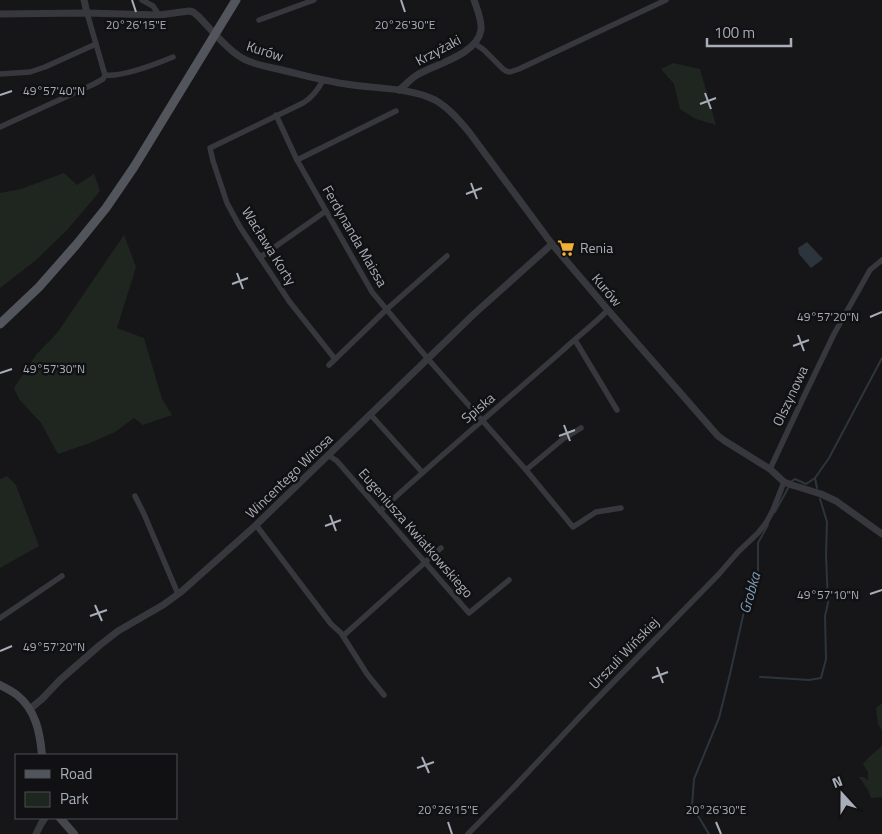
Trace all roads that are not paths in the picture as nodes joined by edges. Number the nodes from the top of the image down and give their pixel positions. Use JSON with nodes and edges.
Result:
{"nodes":[{"id":1,"x":84,"y":0,"type":"edge"},
{"id":2,"x":142,"y":0,"type":"edge"},
{"id":3,"x":236,"y":0,"type":"edge"},
{"id":4,"x":314,"y":0,"type":"edge"},
{"id":5,"x":474,"y":0,"type":"edge"},
{"id":6,"x":666,"y":0,"type":"edge"},
{"id":7,"x":87,"y":13,"type":"junction"},
{"id":8,"x":0,"y":14,"type":"edge"},
{"id":9,"x":159,"y":15,"type":"junction"},
{"id":10,"x":259,"y":20,"type":"dead end"},
{"id":11,"x":474,"y":43,"type":"junction"},
{"id":12,"x":96,"y":44,"type":"junction"},
{"id":13,"x":173,"y":57,"type":"dead end"},
{"id":14,"x":0,"y":74,"type":"edge"},
{"id":15,"x":106,"y":75,"type":"junction"},
{"id":16,"x":323,"y":80,"type":"junction"},
{"id":17,"x":409,"y":82,"type":"junction"},
{"id":18,"x":399,"y":90,"type":"junction"},
{"id":19,"x":411,"y":93,"type":"junction"},
{"id":20,"x":396,"y":111,"type":"dead end"},
{"id":21,"x":276,"y":116,"type":"junction"},
{"id":22,"x":0,"y":128,"type":"edge"},
{"id":23,"x":296,"y":160,"type":"junction"},
{"id":24,"x":326,"y":211,"type":"junction"},
{"id":25,"x":552,"y":244,"type":"junction"},
{"id":26,"x":258,"y":255,"type":"junction"},
{"id":27,"x":447,"y":256,"type":"dead end"},
{"id":28,"x":882,"y":260,"type":"edge"},
{"id":29,"x":387,"y":309,"type":"junction"},
{"id":30,"x":608,"y":310,"type":"junction"},
{"id":31,"x":0,"y":324,"type":"edge"},
{"id":32,"x":575,"y":340,"type":"junction"},
{"id":33,"x":428,"y":359,"type":"junction"},
{"id":34,"x":335,"y":360,"type":"junction"},
{"id":35,"x":329,"y":365,"type":"dead end"},
{"id":36,"x":617,"y":410,"type":"dead end"},
{"id":37,"x":370,"y":414,"type":"junction"},
{"id":38,"x":482,"y":420,"type":"junction"},
{"id":39,"x":581,"y":428,"type":"dead end"},
{"id":40,"x":328,"y":455,"type":"junction"},
{"id":41,"x":770,"y":469,"type":"junction"},
{"id":42,"x":526,"y":470,"type":"junction"},
{"id":43,"x":422,"y":472,"type":"junction"},
{"id":44,"x":788,"y":483,"type":"junction"},
{"id":45,"x":135,"y":496,"type":"dead end"},
{"id":46,"x":621,"y":508,"type":"dead end"},
{"id":47,"x":380,"y":511,"type":"junction"},
{"id":48,"x":256,"y":525,"type":"junction"},
{"id":49,"x":882,"y":534,"type":"edge"},
{"id":50,"x":441,"y":548,"type":"dead end"},
{"id":51,"x":425,"y":563,"type":"junction"},
{"id":52,"x":62,"y":576,"type":"dead end"},
{"id":53,"x":509,"y":580,"type":"dead end"},
{"id":54,"x":178,"y":594,"type":"junction"},
{"id":55,"x":0,"y":618,"type":"edge"},
{"id":56,"x":343,"y":636,"type":"junction"},
{"id":57,"x":0,"y":685,"type":"edge"},
{"id":58,"x":384,"y":695,"type":"dead end"},
{"id":59,"x":30,"y":709,"type":"junction"},
{"id":60,"x":42,"y":754,"type":"edge"},
{"id":61,"x":44,"y":819,"type":"edge"},
{"id":62,"x":61,"y":819,"type":"edge"},
{"id":63,"x":36,"y":834,"type":"edge"},
{"id":64,"x":74,"y":834,"type":"edge"},
{"id":65,"x":468,"y":834,"type":"edge"}],
"edges":[{"from":1,"to":7,"type":"street"},
{"from":2,"to":9,"type":"street"},
{"from":3,"to":31,"type":"main road"},
{"from":4,"to":10,"type":"street"},
{"from":5,"to":11,"type":"street","name":"Krzyżaki"},
{"from":6,"to":11,"type":"street"},
{"from":7,"to":8,"type":"street"},
{"from":7,"to":9,"type":"street"},
{"from":7,"to":12,"type":"street"},
{"from":9,"to":16,"type":"street","name":"Kurów"},
{"from":11,"to":17,"type":"street","name":"Krzyżaki"},
{"from":12,"to":14,"type":"street"},
{"from":12,"to":15,"type":"street"},
{"from":13,"to":15,"type":"street"},
{"from":15,"to":22,"type":"street"},
{"from":16,"to":18,"type":"street","name":"Kurów"},
{"from":16,"to":21,"type":"street","name":"Wacława Korty"},
{"from":17,"to":18,"type":"street"},
{"from":17,"to":19,"type":"street","name":"Krzyżaki"},
{"from":18,"to":19,"type":"street","name":"Kurów"},
{"from":19,"to":25,"type":"street","name":"Kurów"},
{"from":20,"to":23,"type":"street"},
{"from":21,"to":23,"type":"street","name":"Ferdynanda Maissa"},
{"from":21,"to":26,"type":"street","name":"Wacława Korty"},
{"from":23,"to":24,"type":"street","name":"Ferdynanda Maissa"},
{"from":24,"to":26,"type":"street"},
{"from":24,"to":29,"type":"street","name":"Ferdynanda Maissa"},
{"from":25,"to":30,"type":"street","name":"Kurów"},
{"from":25,"to":33,"type":"street","name":"Wincentego Witosa"},
{"from":26,"to":34,"type":"street","name":"Wacława Korty"},
{"from":27,"to":29,"type":"street"},
{"from":28,"to":41,"type":"street","name":"Olszynowa"},
{"from":29,"to":33,"type":"street","name":"Ferdynanda Maissa"},
{"from":29,"to":34,"type":"street"},
{"from":30,"to":32,"type":"street","name":"Spiska"},
{"from":30,"to":41,"type":"street","name":"Kurów"},
{"from":32,"to":36,"type":"street"},
{"from":32,"to":38,"type":"street","name":"Spiska"},
{"from":33,"to":37,"type":"street","name":"Wincentego Witosa"},
{"from":33,"to":38,"type":"street","name":"Ferdynanda Maissa"},
{"from":34,"to":35,"type":"street"},
{"from":37,"to":40,"type":"street","name":"Wincentego Witosa"},
{"from":37,"to":43,"type":"street"},
{"from":38,"to":42,"type":"street","name":"Ferdynanda Maissa"},
{"from":38,"to":43,"type":"street","name":"Spiska"},
{"from":39,"to":42,"type":"street"},
{"from":40,"to":47,"type":"street","name":"Eugeniusza Kwiatkowskiego"},
{"from":40,"to":48,"type":"street","name":"Wincentego Witosa"},
{"from":41,"to":44,"type":"street","name":"Kurów"},
{"from":42,"to":46,"type":"street","name":"Ferdynanda Maissa"},
{"from":43,"to":47,"type":"street","name":"Spiska"},
{"from":44,"to":49,"type":"street","name":"Kurów"},
{"from":44,"to":65,"type":"street","name":"Urszuli Wińskiej"},
{"from":45,"to":54,"type":"street"},
{"from":47,"to":51,"type":"street","name":"Eugeniusza Kwiatkowskiego"},
{"from":48,"to":54,"type":"street","name":"Wincentego Witosa"},
{"from":48,"to":56,"type":"street"},
{"from":50,"to":51,"type":"street"},
{"from":51,"to":53,"type":"street","name":"Eugeniusza Kwiatkowskiego"},
{"from":51,"to":56,"type":"street"},
{"from":52,"to":55,"type":"street"},
{"from":54,"to":59,"type":"street","name":"Wincentego Witosa"},
{"from":56,"to":58,"type":"street"},
{"from":57,"to":59,"type":"main road"},
{"from":59,"to":60,"type":"main road"},
{"from":61,"to":63,"type":"street"},
{"from":62,"to":64,"type":"main road"}]}
